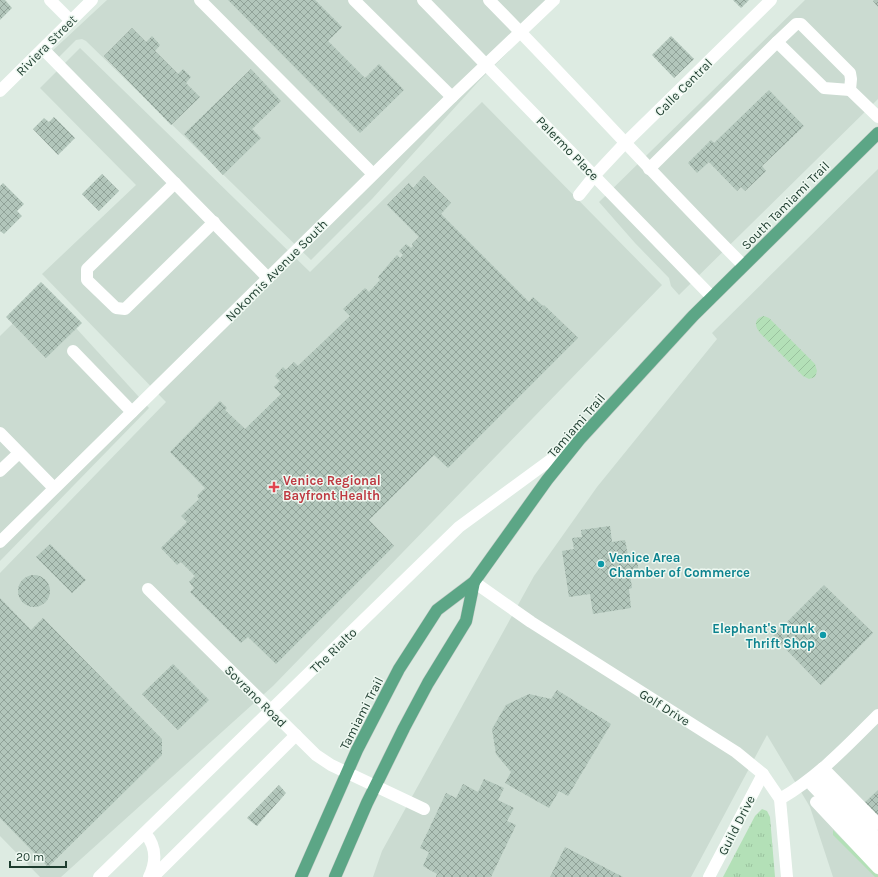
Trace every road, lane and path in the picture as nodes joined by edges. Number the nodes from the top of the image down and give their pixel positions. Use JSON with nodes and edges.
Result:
{"nodes":[{"id":1,"x":50,"y":0,"type":"edge"},
{"id":2,"x":92,"y":0,"type":"edge"},
{"id":3,"x":200,"y":0,"type":"edge"},
{"id":4,"x":354,"y":0,"type":"edge"},
{"id":5,"x":423,"y":0,"type":"edge"},
{"id":6,"x":489,"y":0,"type":"edge"},
{"id":7,"x":554,"y":0,"type":"edge"},
{"id":8,"x":771,"y":0,"type":"edge"},
{"id":9,"x":71,"y":21,"type":"junction"},
{"id":10,"x":521,"y":32,"type":"junction"},
{"id":11,"x":777,"y":42,"type":"junction"},
{"id":12,"x":43,"y":49,"type":"junction"},
{"id":13,"x":487,"y":65,"type":"junction"},
{"id":14,"x":850,"y":90,"type":"junction"},
{"id":15,"x":0,"y":91,"type":"edge"},
{"id":16,"x":452,"y":97,"type":"junction"},
{"id":17,"x":878,"y":117,"type":"edge"},
{"id":18,"x":878,"y":133,"type":"edge"},
{"id":19,"x":624,"y":144,"type":"junction"},
{"id":20,"x":649,"y":169,"type":"junction"},
{"id":21,"x":373,"y":174,"type":"junction"},
{"id":22,"x":595,"y":175,"type":"junction"},
{"id":23,"x":175,"y":183,"type":"junction"},
{"id":24,"x":579,"y":195,"type":"dead end"},
{"id":25,"x":214,"y":222,"type":"junction"},
{"id":26,"x":744,"y":265,"type":"junction"},
{"id":27,"x":268,"y":278,"type":"junction"},
{"id":28,"x":712,"y":297,"type":"junction"},
{"id":29,"x":72,"y":350,"type":"dead end"},
{"id":30,"x":132,"y":412,"type":"junction"},
{"id":31,"x":0,"y":433,"type":"edge"},
{"id":32,"x":580,"y":439,"type":"junction"},
{"id":33,"x":19,"y":452,"type":"junction"},
{"id":34,"x":0,"y":471,"type":"edge"},
{"id":35,"x":54,"y":488,"type":"junction"},
{"id":36,"x":0,"y":542,"type":"edge"},
{"id":37,"x":474,"y":582,"type":"junction"},
{"id":38,"x":148,"y":590,"type":"dead end"},
{"id":39,"x":271,"y":710,"type":"junction"},
{"id":40,"x":878,"y":715,"type":"edge"},
{"id":41,"x":296,"y":735,"type":"junction"},
{"id":42,"x":347,"y":772,"type":"junction"},
{"id":43,"x":763,"y":774,"type":"junction"},
{"id":44,"x":817,"y":776,"type":"junction"},
{"id":45,"x":375,"y":786,"type":"junction"},
{"id":46,"x":780,"y":799,"type":"junction"},
{"id":47,"x":816,"y":802,"type":"dead end"},
{"id":48,"x":424,"y":809,"type":"dead end"},
{"id":49,"x":878,"y":824,"type":"edge"},
{"id":50,"x":145,"y":833,"type":"junction"},
{"id":51,"x":878,"y":839,"type":"edge"},
{"id":52,"x":878,"y":854,"type":"edge"},
{"id":53,"x":878,"y":868,"type":"edge"},
{"id":54,"x":99,"y":877,"type":"edge"},
{"id":55,"x":149,"y":877,"type":"edge"},
{"id":56,"x":153,"y":877,"type":"edge"},
{"id":57,"x":301,"y":877,"type":"edge"},
{"id":58,"x":335,"y":877,"type":"edge"},
{"id":59,"x":709,"y":877,"type":"edge"},
{"id":60,"x":787,"y":877,"type":"edge"}],
"edges":[{"from":1,"to":9,"type":"street"},
{"from":2,"to":9,"type":"street","name":"Riviera Street"},
{"from":3,"to":21,"type":"street"},
{"from":4,"to":16,"type":"street"},
{"from":5,"to":13,"type":"street","name":"Palermo Place"},
{"from":6,"to":10,"type":"street"},
{"from":7,"to":10,"type":"street","name":"Nokomis Avenue South"},
{"from":8,"to":19,"type":"street","name":"Calle Central"},
{"from":9,"to":12,"type":"street","name":"Riviera Street"},
{"from":10,"to":13,"type":"street","name":"Nokomis Avenue South"},
{"from":10,"to":19,"type":"street"},
{"from":11,"to":14,"type":"street"},
{"from":11,"to":14,"type":"street"},
{"from":11,"to":20,"type":"street"},
{"from":12,"to":15,"type":"street","name":"Riviera Street"},
{"from":12,"to":23,"type":"street"},
{"from":13,"to":16,"type":"street","name":"Nokomis Avenue South"},
{"from":13,"to":22,"type":"street","name":"Palermo Place"},
{"from":14,"to":17,"type":"street"},
{"from":16,"to":21,"type":"street","name":"Nokomis Avenue South"},
{"from":18,"to":26,"type":"main road","name":"South Tamiami Trail"},
{"from":19,"to":20,"type":"street"},
{"from":19,"to":22,"type":"street","name":"Calle Central"},
{"from":20,"to":26,"type":"street"},
{"from":21,"to":27,"type":"street","name":"Nokomis Avenue South"},
{"from":22,"to":24,"type":"street","name":"Calle Central"},
{"from":22,"to":28,"type":"street","name":"Palermo Place"},
{"from":23,"to":25,"type":"street"},
{"from":23,"to":25,"type":"street"},
{"from":25,"to":27,"type":"street"},
{"from":26,"to":28,"type":"main road","name":"South Tamiami Trail"},
{"from":27,"to":30,"type":"street","name":"Nokomis Avenue South"},
{"from":28,"to":32,"type":"main road","name":"Tamiami Trail"},
{"from":29,"to":30,"type":"street"},
{"from":30,"to":35,"type":"street","name":"Nokomis Avenue South"},
{"from":31,"to":33,"type":"street"},
{"from":32,"to":37,"type":"main road","name":"Tamiami Trail"},
{"from":32,"to":39,"type":"street","name":"The Rialto"},
{"from":33,"to":34,"type":"street"},
{"from":33,"to":35,"type":"street"},
{"from":35,"to":36,"type":"street","name":"Nokomis Avenue South"},
{"from":37,"to":42,"type":"main road","name":"Tamiami Trail"},
{"from":37,"to":43,"type":"street","name":"Golf Drive"},
{"from":37,"to":45,"type":"main road","name":"Tamiami Trail"},
{"from":38,"to":39,"type":"street","name":"Sovrano Road"},
{"from":39,"to":41,"type":"street","name":"Sovrano Road"},
{"from":39,"to":50,"type":"street","name":"The Rialto"},
{"from":40,"to":44,"type":"street"},
{"from":41,"to":42,"type":"street","name":"Sovrano Road"},
{"from":41,"to":56,"type":"street"},
{"from":42,"to":45,"type":"street","name":"Sovrano Road"},
{"from":42,"to":57,"type":"main road","name":"Tamiami Trail"},
{"from":43,"to":46,"type":"street","name":"Golf Drive"},
{"from":43,"to":59,"type":"street","name":"Guild Drive"},
{"from":44,"to":46,"type":"street"},
{"from":44,"to":49,"type":"street"},
{"from":44,"to":51,"type":"street"},
{"from":44,"to":52,"type":"street"},
{"from":45,"to":48,"type":"street","name":"Sovrano Road"},
{"from":45,"to":58,"type":"main road","name":"Tamiami Trail"},
{"from":46,"to":60,"type":"street","name":"Golf Drive"},
{"from":47,"to":53,"type":"street"},
{"from":50,"to":54,"type":"street","name":"The Rialto"},
{"from":50,"to":55,"type":"street"}]}
